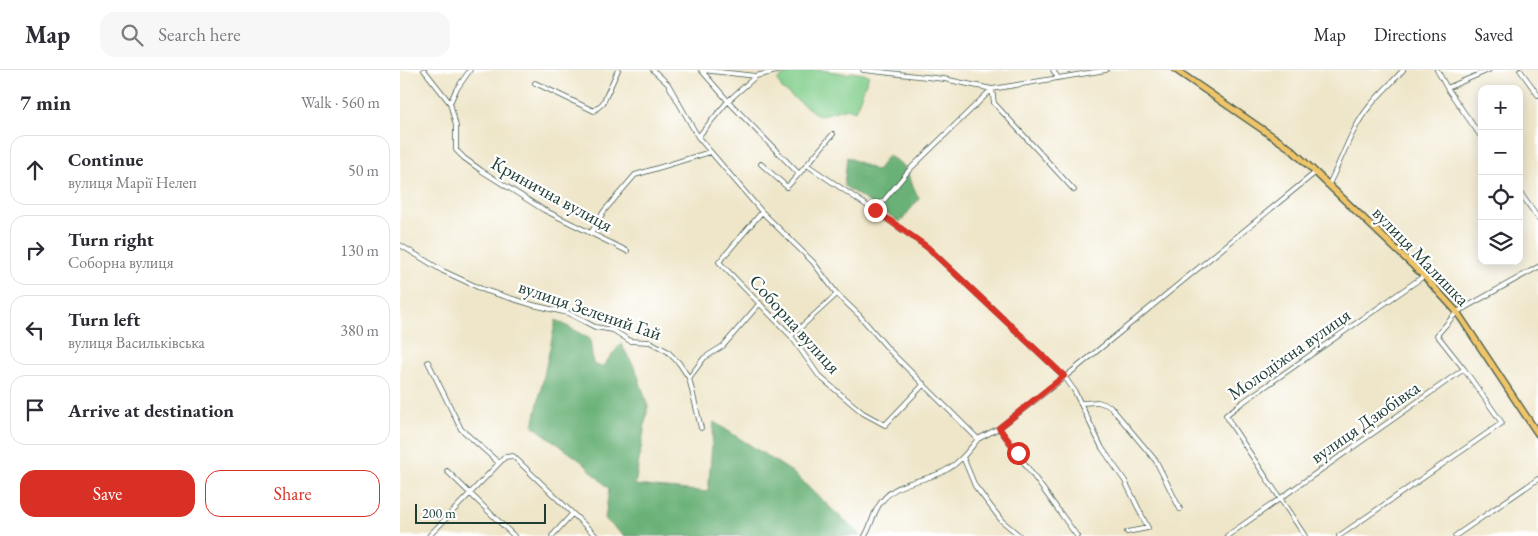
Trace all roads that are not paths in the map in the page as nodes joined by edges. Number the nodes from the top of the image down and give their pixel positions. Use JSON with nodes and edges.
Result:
{"nodes":[{"id":1,"x":424,"y":70,"type":"edge"},
{"id":2,"x":470,"y":70,"type":"edge"},
{"id":3,"x":618,"y":70,"type":"edge"},
{"id":4,"x":653,"y":70,"type":"edge"},
{"id":5,"x":701,"y":70,"type":"edge"},
{"id":6,"x":781,"y":70,"type":"edge"},
{"id":7,"x":863,"y":70,"type":"edge"},
{"id":8,"x":1053,"y":70,"type":"edge"},
{"id":9,"x":1106,"y":70,"type":"edge"},
{"id":10,"x":1176,"y":70,"type":"edge"},
{"id":11,"x":1403,"y":70,"type":"edge"},
{"id":12,"x":1437,"y":70,"type":"edge"},
{"id":13,"x":1489,"y":70,"type":"edge"},
{"id":14,"x":1520,"y":70,"type":"edge"},
{"id":15,"x":756,"y":76,"type":"junction"},
{"id":16,"x":1058,"y":78,"type":"junction"},
{"id":17,"x":536,"y":83,"type":"dead end"},
{"id":18,"x":1447,"y":88,"type":"junction"},
{"id":19,"x":992,"y":89,"type":"junction"},
{"id":20,"x":1538,"y":95,"type":"edge"},
{"id":21,"x":728,"y":101,"type":"junction"},
{"id":22,"x":450,"y":103,"type":"junction"},
{"id":23,"x":1478,"y":132,"type":"edge"},
{"id":24,"x":833,"y":134,"type":"dead end"},
{"id":25,"x":698,"y":137,"type":"junction"},
{"id":26,"x":710,"y":152,"type":"junction"},
{"id":27,"x":761,"y":164,"type":"dead end"},
{"id":28,"x":807,"y":165,"type":"junction"},
{"id":29,"x":1316,"y":172,"type":"junction"},
{"id":30,"x":799,"y":174,"type":"junction"},
{"id":31,"x":1328,"y":184,"type":"junction"},
{"id":32,"x":1074,"y":190,"type":"dead end"},
{"id":33,"x":1523,"y":197,"type":"edge"},
{"id":34,"x":875,"y":210,"type":"junction"},
{"id":35,"x":762,"y":212,"type":"junction"},
{"id":36,"x":1538,"y":218,"type":"edge"},
{"id":37,"x":591,"y":233,"type":"junction"},
{"id":38,"x":400,"y":245,"type":"edge"},
{"id":39,"x":627,"y":251,"type":"dead end"},
{"id":40,"x":1538,"y":267,"type":"edge"},
{"id":41,"x":1424,"y":276,"type":"junction"},
{"id":42,"x":837,"y":294,"type":"junction"},
{"id":43,"x":760,"y":303,"type":"junction"},
{"id":44,"x":1457,"y":312,"type":"junction"},
{"id":45,"x":791,"y":336,"type":"junction"},
{"id":46,"x":428,"y":362,"type":"dead end"},
{"id":47,"x":1464,"y":369,"type":"junction"},
{"id":48,"x":1064,"y":376,"type":"junction"},
{"id":49,"x":688,"y":378,"type":"junction"},
{"id":50,"x":924,"y":384,"type":"junction"},
{"id":51,"x":1080,"y":403,"type":"junction"},
{"id":52,"x":701,"y":428,"type":"dead end"},
{"id":53,"x":999,"y":428,"type":"junction"},
{"id":54,"x":1538,"y":434,"type":"edge"},
{"id":55,"x":978,"y":439,"type":"junction"},
{"id":56,"x":963,"y":457,"type":"junction"},
{"id":57,"x":499,"y":463,"type":"junction"},
{"id":58,"x":447,"y":472,"type":"dead end"},
{"id":59,"x":1538,"y":479,"type":"edge"},
{"id":60,"x":469,"y":493,"type":"junction"},
{"id":61,"x":1281,"y":499,"type":"junction"},
{"id":62,"x":1180,"y":509,"type":"dead end"},
{"id":63,"x":572,"y":514,"type":"junction"},
{"id":64,"x":1127,"y":532,"type":"dead end"},
{"id":65,"x":429,"y":536,"type":"edge"},
{"id":66,"x":514,"y":536,"type":"edge"},
{"id":67,"x":552,"y":536,"type":"edge"},
{"id":68,"x":596,"y":536,"type":"edge"},
{"id":69,"x":865,"y":536,"type":"edge"},
{"id":70,"x":1020,"y":536,"type":"edge"},
{"id":71,"x":1077,"y":536,"type":"edge"},
{"id":72,"x":1227,"y":536,"type":"edge"},
{"id":73,"x":1305,"y":536,"type":"edge"},
{"id":74,"x":1339,"y":536,"type":"edge"},
{"id":75,"x":1454,"y":536,"type":"edge"}],
"edges":[{"from":1,"to":22,"type":"street","name":"Кринична вулиця"},
{"from":2,"to":22,"type":"street"},
{"from":3,"to":17,"type":"street"},
{"from":4,"to":25,"type":"street"},
{"from":5,"to":15,"type":"street"},
{"from":5,"to":21,"type":"street"},
{"from":6,"to":15,"type":"street"},
{"from":7,"to":19,"type":"street"},
{"from":8,"to":16,"type":"street"},
{"from":9,"to":16,"type":"street"},
{"from":10,"to":29,"type":"main road","name":"вулиця Малишка"},
{"from":11,"to":31,"type":"street"},
{"from":12,"to":18,"type":"street"},
{"from":13,"to":18,"type":"street"},
{"from":14,"to":20,"type":"street"},
{"from":15,"to":21,"type":"street"},
{"from":16,"to":19,"type":"street"},
{"from":18,"to":23,"type":"street"},
{"from":19,"to":32,"type":"street"},
{"from":19,"to":34,"type":"street"},
{"from":21,"to":25,"type":"street"},
{"from":21,"to":30,"type":"street"},
{"from":22,"to":37,"type":"street","name":"Кринична вулиця"},
{"from":24,"to":28,"type":"street"},
{"from":25,"to":26,"type":"street"},
{"from":26,"to":35,"type":"street"},
{"from":26,"to":37,"type":"street"},
{"from":27,"to":30,"type":"street"},
{"from":28,"to":30,"type":"street"},
{"from":28,"to":34,"type":"street"},
{"from":29,"to":31,"type":"main road","name":"вулиця Малишка"},
{"from":29,"to":48,"type":"street"},
{"from":31,"to":41,"type":"main road","name":"вулиця Малишка"},
{"from":33,"to":36,"type":"street"},
{"from":34,"to":48,"type":"street"},
{"from":35,"to":42,"type":"street"},
{"from":35,"to":43,"type":"street","name":"Соборна вулиця"},
{"from":37,"to":39,"type":"street","name":"Кринична вулиця"},
{"from":38,"to":49,"type":"street","name":"вулиця Зелений Гай"},
{"from":40,"to":44,"type":"street"},
{"from":41,"to":44,"type":"main road","name":"вулиця Малишка"},
{"from":41,"to":61,"type":"street","name":"Молодіжна вулиця"},
{"from":42,"to":45,"type":"street"},
{"from":42,"to":50,"type":"street"},
{"from":43,"to":45,"type":"street","name":"Соборна вулиця"},
{"from":43,"to":49,"type":"street"},
{"from":44,"to":47,"type":"street"},
{"from":44,"to":54,"type":"main road","name":"вулиця Малишка"},
{"from":45,"to":50,"type":"street","name":"Соборна вулиця"},
{"from":46,"to":57,"type":"street"},
{"from":47,"to":61,"type":"street","name":"вулиця Дзюбівка"},
{"from":47,"to":74,"type":"street"},
{"from":48,"to":51,"type":"street"},
{"from":48,"to":53,"type":"street"},
{"from":49,"to":52,"type":"street","name":"вулиця Зелений Гай"},
{"from":50,"to":55,"type":"street"},
{"from":51,"to":62,"type":"street"},
{"from":51,"to":64,"type":"street"},
{"from":53,"to":55,"type":"street"},
{"from":53,"to":71,"type":"street"},
{"from":55,"to":56,"type":"street"},
{"from":56,"to":69,"type":"street"},
{"from":56,"to":70,"type":"street"},
{"from":57,"to":60,"type":"street"},
{"from":57,"to":63,"type":"street"},
{"from":58,"to":60,"type":"street"},
{"from":59,"to":75,"type":"street"},
{"from":60,"to":65,"type":"street"},
{"from":60,"to":66,"type":"street"},
{"from":61,"to":72,"type":"street","name":"вулиця Дзюбівка"},
{"from":61,"to":73,"type":"street"},
{"from":63,"to":67,"type":"street"},
{"from":63,"to":68,"type":"street"}]}
